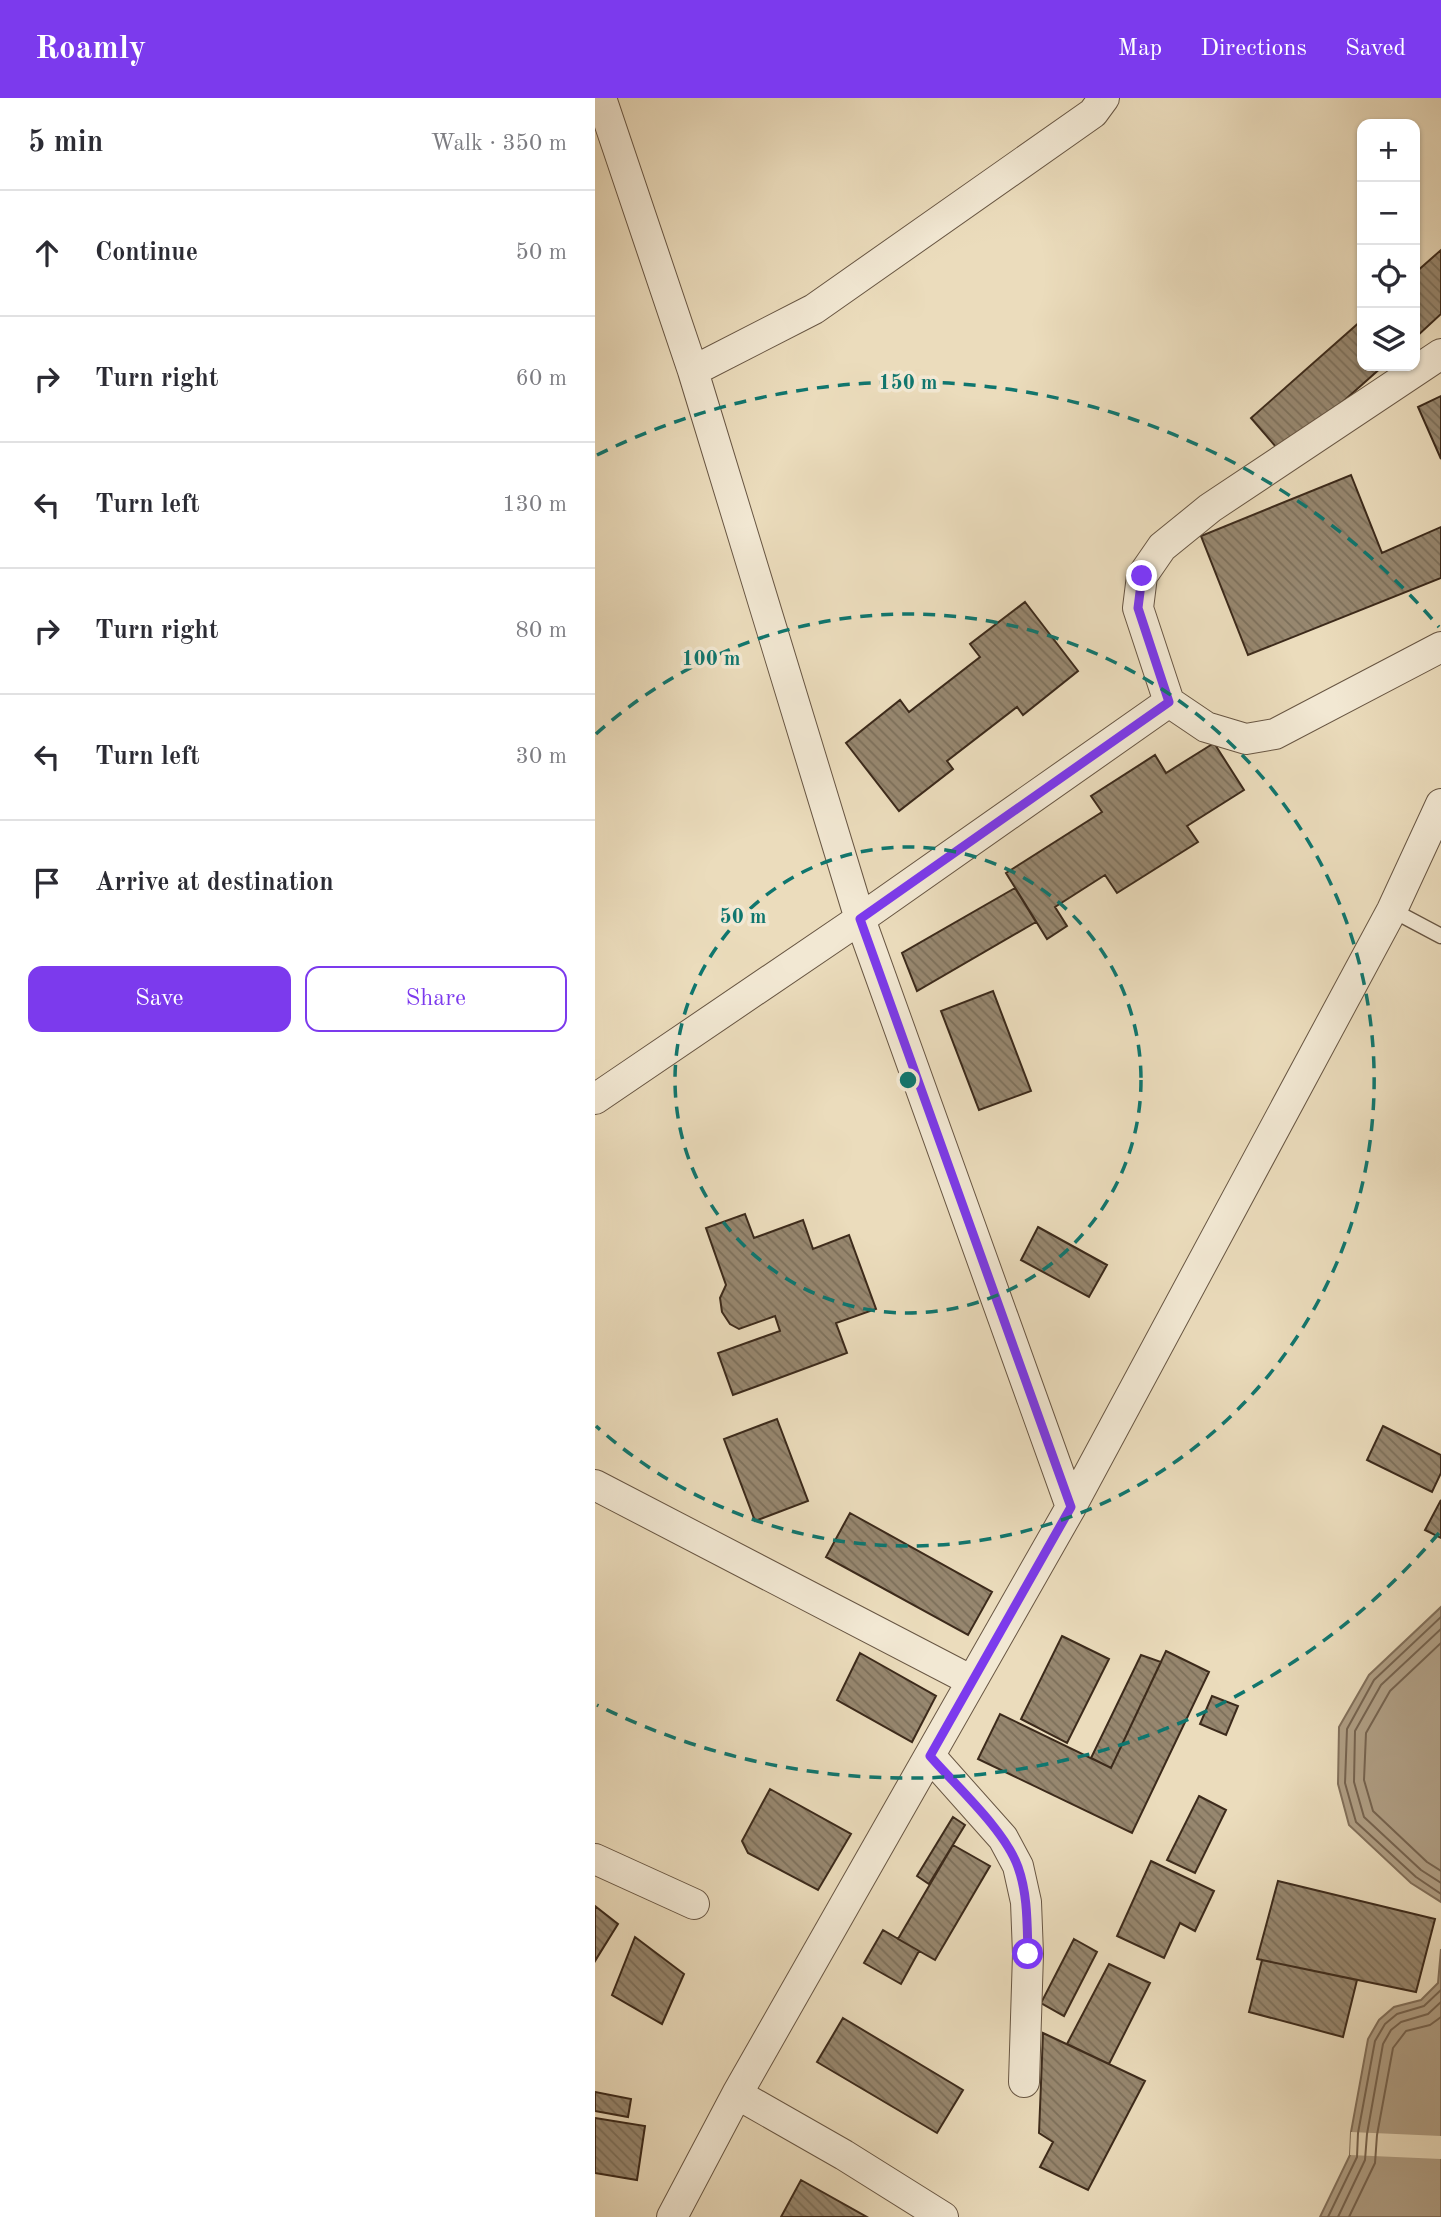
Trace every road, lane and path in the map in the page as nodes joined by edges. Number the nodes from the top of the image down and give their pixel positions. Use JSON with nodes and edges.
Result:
{"nodes":[{"id":1,"x":601,"y":98,"type":"edge"},
{"id":2,"x":1104,"y":98,"type":"edge"},
{"id":3,"x":1441,"y":354,"type":"edge"},
{"id":4,"x":693,"y":372,"type":"junction"},
{"id":5,"x":1439,"y":658,"type":"edge"},
{"id":6,"x":1169,"y":702,"type":"junction"},
{"id":7,"x":1441,"y":804,"type":"edge"},
{"id":8,"x":1392,"y":910,"type":"junction"},
{"id":9,"x":860,"y":919,"type":"junction"},
{"id":10,"x":1441,"y":936,"type":"edge"},
{"id":11,"x":595,"y":1100,"type":"edge"},
{"id":12,"x":595,"y":1485,"type":"edge"},
{"id":13,"x":1071,"y":1507,"type":"junction"},
{"id":14,"x":972,"y":1681,"type":"junction"},
{"id":15,"x":930,"y":1756,"type":"junction"},
{"id":16,"x":595,"y":1859,"type":"edge"},
{"id":17,"x":694,"y":1904,"type":"dead end"},
{"id":18,"x":1024,"y":2082,"type":"dead end"},
{"id":19,"x":737,"y":2094,"type":"junction"},
{"id":20,"x":671,"y":2217,"type":"edge"},
{"id":21,"x":943,"y":2217,"type":"edge"}],
"edges":[{"from":1,"to":4,"type":"street"},
{"from":2,"to":4,"type":"street"},
{"from":3,"to":6,"type":"street"},
{"from":4,"to":9,"type":"street"},
{"from":5,"to":6,"type":"street"},
{"from":6,"to":9,"type":"street"},
{"from":7,"to":8,"type":"street"},
{"from":8,"to":10,"type":"lane"},
{"from":8,"to":13,"type":"street"},
{"from":9,"to":11,"type":"street"},
{"from":9,"to":13,"type":"street"},
{"from":12,"to":14,"type":"street"},
{"from":13,"to":14,"type":"street"},
{"from":14,"to":15,"type":"street"},
{"from":15,"to":18,"type":"street"},
{"from":15,"to":19,"type":"street"},
{"from":16,"to":17,"type":"street"},
{"from":19,"to":20,"type":"street"},
{"from":19,"to":21,"type":"street"}]}
